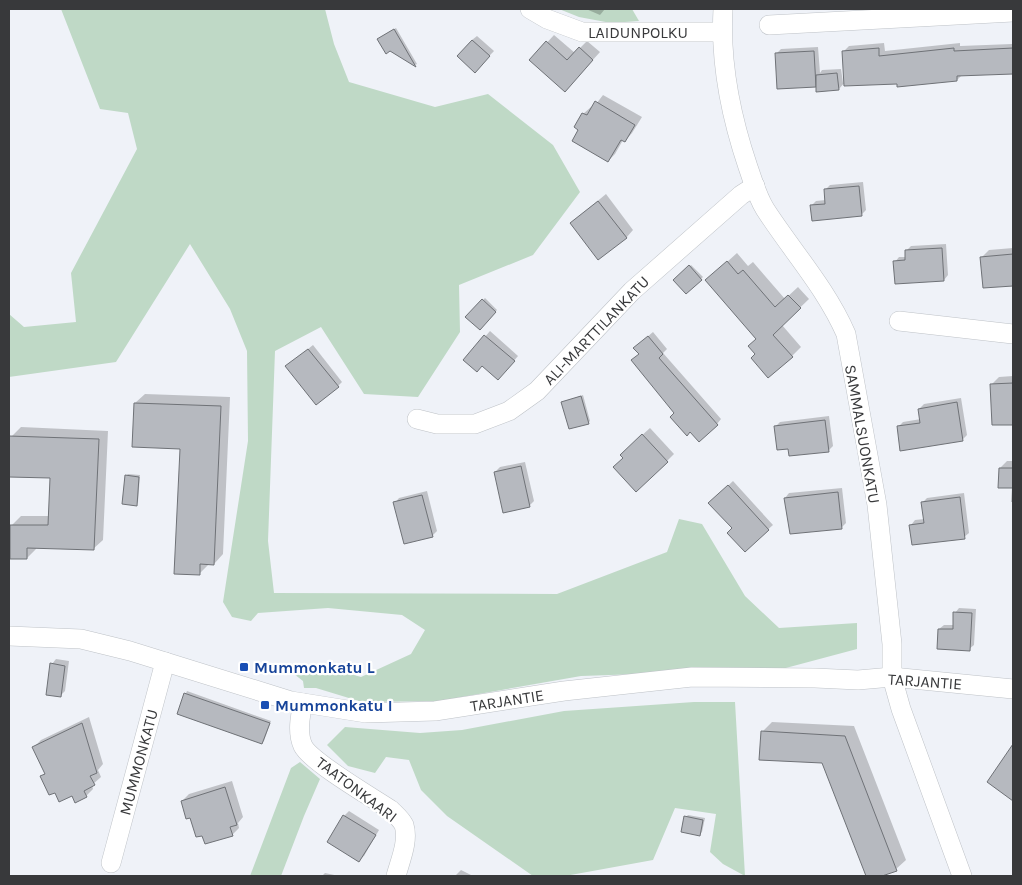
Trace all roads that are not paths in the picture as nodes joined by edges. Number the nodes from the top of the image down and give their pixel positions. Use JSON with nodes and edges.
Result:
{"nodes":[{"id":1,"x":530,"y":9,"type":"edge"},
{"id":2,"x":723,"y":9,"type":"edge"},
{"id":3,"x":1013,"y":12,"type":"edge"},
{"id":4,"x":769,"y":25,"type":"dead end"},
{"id":5,"x":722,"y":32,"type":"junction"},
{"id":6,"x":754,"y":186,"type":"junction"},
{"id":7,"x":899,"y":321,"type":"dead end"},
{"id":8,"x":1013,"y":334,"type":"edge"},
{"id":9,"x":417,"y":419,"type":"dead end"},
{"id":10,"x":9,"y":636,"type":"edge"},
{"id":11,"x":165,"y":662,"type":"junction"},
{"id":12,"x":892,"y":677,"type":"junction"},
{"id":13,"x":1013,"y":689,"type":"edge"},
{"id":14,"x":303,"y":703,"type":"junction"},
{"id":15,"x":111,"y":863,"type":"dead end"},
{"id":16,"x":396,"y":876,"type":"edge"},
{"id":17,"x":962,"y":876,"type":"edge"}],
"edges":[{"from":1,"to":5,"type":"street","name":"LAIDUNPOLKU"},
{"from":2,"to":5,"type":"street","name":"SAMMALSUONKATU"},
{"from":3,"to":4,"type":"street"},
{"from":5,"to":6,"type":"street","name":"SAMMALSUONKATU"},
{"from":6,"to":9,"type":"street","name":"ALI-MARTTILANKATU"},
{"from":6,"to":12,"type":"street","name":"SAMMALSUONKATU"},
{"from":7,"to":8,"type":"street"},
{"from":10,"to":11,"type":"street","name":"TARJANTIE"},
{"from":11,"to":14,"type":"street","name":"TARJANTIE"},
{"from":11,"to":15,"type":"street","name":"MUMMONKATU"},
{"from":12,"to":13,"type":"street","name":"TARJANTIE"},
{"from":12,"to":14,"type":"street","name":"TARJANTIE"},
{"from":12,"to":17,"type":"street","name":"SAMMALSUONKATU"},
{"from":14,"to":16,"type":"street","name":"TAATONKAARI"}]}
